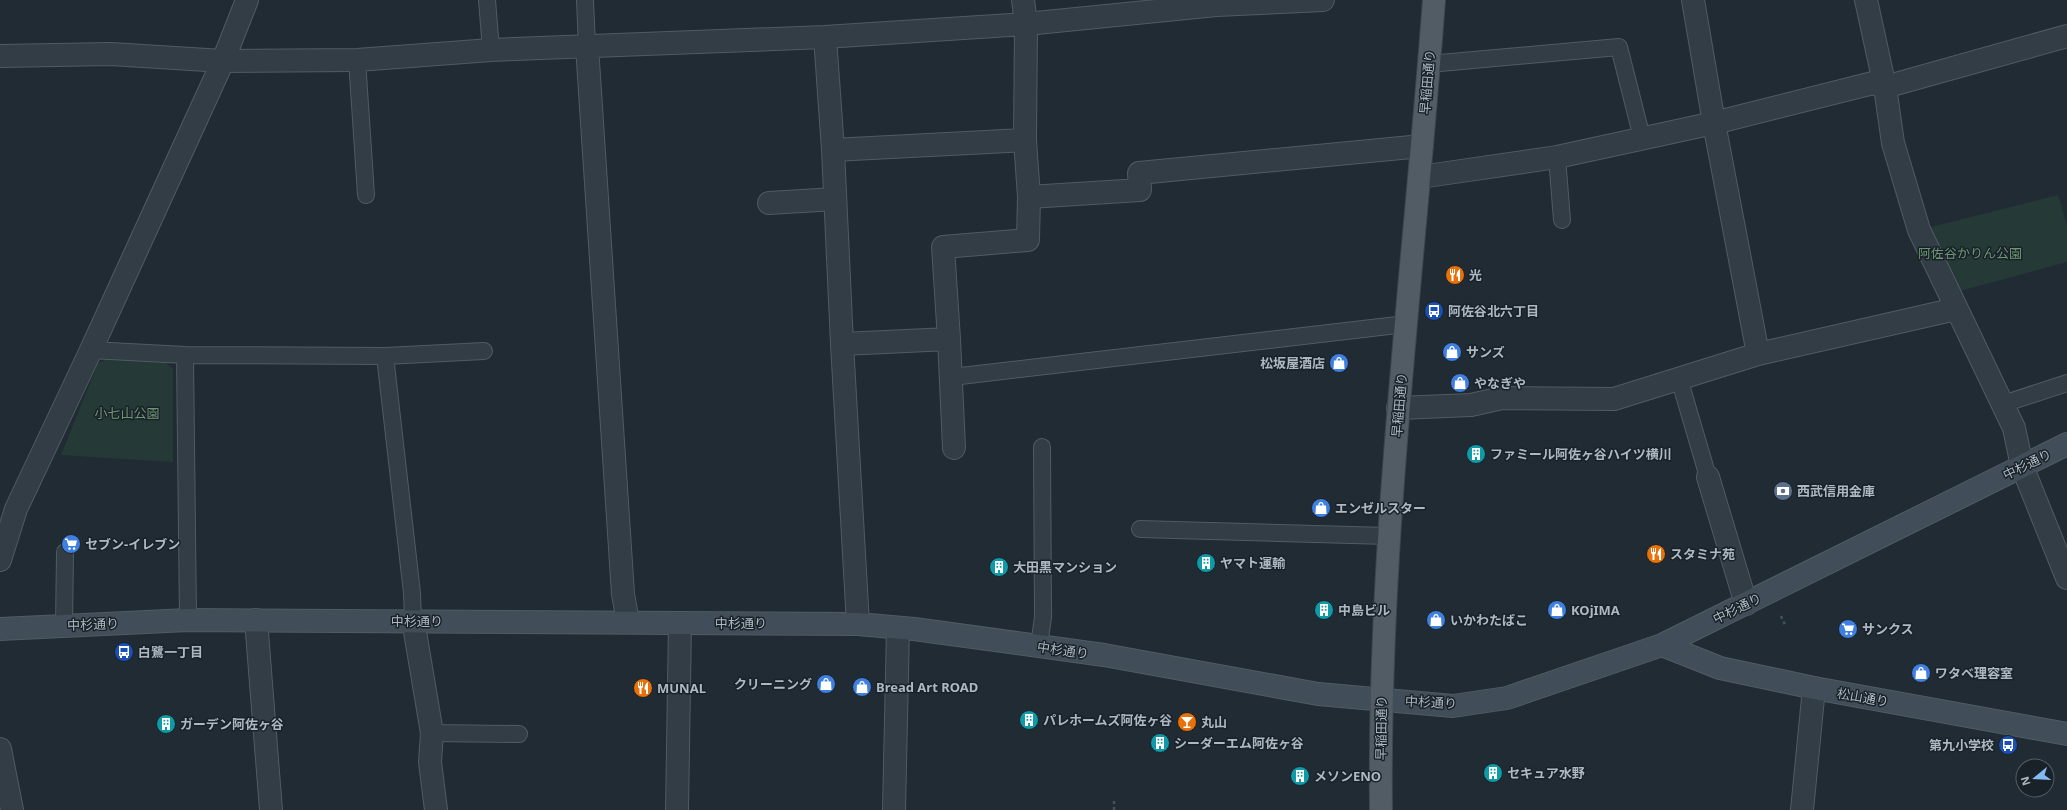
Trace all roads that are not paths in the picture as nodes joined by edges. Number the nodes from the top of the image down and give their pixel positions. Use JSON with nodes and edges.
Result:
{"nodes":[{"id":1,"x":247,"y":0,"type":"edge"},
{"id":2,"x":487,"y":0,"type":"edge"},
{"id":3,"x":585,"y":0,"type":"edge"},
{"id":4,"x":1023,"y":0,"type":"edge"},
{"id":5,"x":1323,"y":0,"type":"edge"},
{"id":6,"x":1434,"y":0,"type":"edge"},
{"id":7,"x":1693,"y":0,"type":"edge"},
{"id":8,"x":1866,"y":0,"type":"edge"},
{"id":9,"x":1215,"y":3,"type":"edge"},
{"id":10,"x":1026,"y":24,"type":"junction"},
{"id":11,"x":2067,"y":36,"type":"edge"},
{"id":12,"x":825,"y":38,"type":"junction"},
{"id":13,"x":587,"y":46,"type":"junction"},
{"id":14,"x":491,"y":50,"type":"junction"},
{"id":15,"x":0,"y":56,"type":"edge"},
{"id":16,"x":357,"y":60,"type":"junction"},
{"id":17,"x":223,"y":61,"type":"junction"},
{"id":18,"x":1429,"y":64,"type":"junction"},
{"id":19,"x":1885,"y":87,"type":"junction"},
{"id":20,"x":1714,"y":123,"type":"junction"},
{"id":21,"x":1642,"y":138,"type":"junction"},
{"id":22,"x":1026,"y":140,"type":"junction"},
{"id":23,"x":1422,"y":146,"type":"junction"},
{"id":24,"x":833,"y":150,"type":"junction"},
{"id":25,"x":1556,"y":158,"type":"junction"},
{"id":26,"x":1420,"y":177,"type":"junction"},
{"id":27,"x":366,"y":195,"type":"dead end"},
{"id":28,"x":1029,"y":197,"type":"junction"},
{"id":29,"x":835,"y":199,"type":"junction"},
{"id":30,"x":769,"y":203,"type":"dead end"},
{"id":31,"x":1562,"y":220,"type":"dead end"},
{"id":32,"x":1956,"y":309,"type":"junction"},
{"id":33,"x":1406,"y":324,"type":"junction"},
{"id":34,"x":949,"y":339,"type":"junction"},
{"id":35,"x":842,"y":344,"type":"junction"},
{"id":36,"x":91,"y":350,"type":"junction"},
{"id":37,"x":484,"y":351,"type":"dead end"},
{"id":38,"x":1758,"y":354,"type":"junction"},
{"id":39,"x":185,"y":355,"type":"junction"},
{"id":40,"x":385,"y":356,"type":"junction"},
{"id":41,"x":952,"y":377,"type":"junction"},
{"id":42,"x":1679,"y":378,"type":"junction"},
{"id":43,"x":2067,"y":383,"type":"edge"},
{"id":44,"x":2003,"y":404,"type":"junction"},
{"id":45,"x":1398,"y":408,"type":"junction"},
{"id":46,"x":2067,"y":444,"type":"edge"},
{"id":47,"x":1042,"y":447,"type":"dead end"},
{"id":48,"x":954,"y":448,"type":"dead end"},
{"id":49,"x":2022,"y":466,"type":"junction"},
{"id":50,"x":1708,"y":477,"type":"joint"},
{"id":51,"x":1140,"y":530,"type":"dead end"},
{"id":52,"x":1388,"y":536,"type":"junction"},
{"id":53,"x":65,"y":552,"type":"dead end"},
{"id":54,"x":0,"y":560,"type":"edge"},
{"id":55,"x":2067,"y":577,"type":"edge"},
{"id":56,"x":1746,"y":604,"type":"junction"},
{"id":57,"x":188,"y":620,"type":"junction"},
{"id":58,"x":256,"y":620,"type":"junction"},
{"id":59,"x":413,"y":620,"type":"junction"},
{"id":60,"x":628,"y":622,"type":"junction"},
{"id":61,"x":680,"y":623,"type":"junction"},
{"id":62,"x":858,"y":624,"type":"junction"},
{"id":63,"x":64,"y":625,"type":"junction"},
{"id":64,"x":898,"y":628,"type":"junction"},
{"id":65,"x":0,"y":629,"type":"edge"},
{"id":66,"x":1662,"y":645,"type":"junction"},
{"id":67,"x":1039,"y":646,"type":"junction"},
{"id":68,"x":1814,"y":688,"type":"junction"},
{"id":69,"x":1381,"y":699,"type":"junction"},
{"id":70,"x":432,"y":734,"type":"junction"},
{"id":71,"x":519,"y":734,"type":"dead end"},
{"id":72,"x":2067,"y":734,"type":"edge"},
{"id":73,"x":0,"y":749,"type":"edge"},
{"id":74,"x":12,"y":810,"type":"edge"},
{"id":75,"x":271,"y":810,"type":"edge"},
{"id":76,"x":436,"y":810,"type":"edge"},
{"id":77,"x":677,"y":810,"type":"edge"},
{"id":78,"x":894,"y":810,"type":"edge"},
{"id":79,"x":1381,"y":810,"type":"edge"},
{"id":80,"x":1802,"y":810,"type":"edge"}],
"edges":[{"from":1,"to":17,"type":"street"},
{"from":2,"to":14,"type":"lane"},
{"from":3,"to":13,"type":"lane"},
{"from":4,"to":10,"type":"street"},
{"from":5,"to":9,"type":"street"},
{"from":6,"to":18,"type":"main road","name":"早稲田通り"},
{"from":7,"to":20,"type":"street"},
{"from":8,"to":19,"type":"street"},
{"from":9,"to":10,"type":"street"},
{"from":10,"to":12,"type":"street"},
{"from":10,"to":22,"type":"street"},
{"from":11,"to":19,"type":"street"},
{"from":12,"to":13,"type":"street"},
{"from":12,"to":24,"type":"street"},
{"from":13,"to":14,"type":"street"},
{"from":13,"to":60,"type":"street"},
{"from":14,"to":16,"type":"street"},
{"from":15,"to":17,"type":"street"},
{"from":16,"to":17,"type":"street"},
{"from":16,"to":27,"type":"lane"},
{"from":17,"to":36,"type":"street"},
{"from":18,"to":21,"type":"lane"},
{"from":18,"to":23,"type":"main road","name":"早稲田通り"},
{"from":19,"to":20,"type":"street"},
{"from":19,"to":32,"type":"street"},
{"from":20,"to":21,"type":"street"},
{"from":20,"to":38,"type":"street"},
{"from":21,"to":25,"type":"street"},
{"from":22,"to":24,"type":"street"},
{"from":22,"to":28,"type":"street"},
{"from":23,"to":26,"type":"main road","name":"早稲田通り"},
{"from":23,"to":28,"type":"street"},
{"from":24,"to":29,"type":"street"},
{"from":25,"to":26,"type":"street"},
{"from":25,"to":31,"type":"lane"},
{"from":26,"to":33,"type":"main road","name":"早稲田通り"},
{"from":28,"to":34,"type":"street"},
{"from":29,"to":30,"type":"street"},
{"from":29,"to":35,"type":"street"},
{"from":32,"to":38,"type":"street"},
{"from":32,"to":44,"type":"street"},
{"from":33,"to":41,"type":"lane"},
{"from":33,"to":45,"type":"main road","name":"早稲田通り"},
{"from":34,"to":35,"type":"street"},
{"from":34,"to":41,"type":"street"},
{"from":35,"to":62,"type":"street"},
{"from":36,"to":39,"type":"lane"},
{"from":36,"to":54,"type":"street"},
{"from":37,"to":40,"type":"lane"},
{"from":38,"to":42,"type":"street"},
{"from":39,"to":40,"type":"lane"},
{"from":39,"to":57,"type":"lane"},
{"from":40,"to":59,"type":"lane"},
{"from":41,"to":48,"type":"street"},
{"from":42,"to":45,"type":"street"},
{"from":42,"to":50,"type":"lane"},
{"from":43,"to":44,"type":"lane"},
{"from":44,"to":49,"type":"street"},
{"from":45,"to":52,"type":"main road","name":"早稲田通り"},
{"from":46,"to":49,"type":"main road","name":"中杉通り"},
{"from":47,"to":67,"type":"lane"},
{"from":49,"to":55,"type":"street"},
{"from":49,"to":56,"type":"main road","name":"中杉通り"},
{"from":50,"to":56,"type":"street"},
{"from":51,"to":52,"type":"lane"},
{"from":52,"to":69,"type":"main road","name":"早稲田通り"},
{"from":53,"to":63,"type":"lane"},
{"from":56,"to":66,"type":"main road","name":"中杉通り"},
{"from":57,"to":58,"type":"main road","name":"中杉通り"},
{"from":57,"to":63,"type":"main road","name":"中杉通り"},
{"from":58,"to":59,"type":"main road","name":"中杉通り"},
{"from":58,"to":75,"type":"street"},
{"from":59,"to":60,"type":"main road","name":"中杉通り"},
{"from":59,"to":70,"type":"street"},
{"from":60,"to":61,"type":"main road","name":"中杉通り"},
{"from":61,"to":62,"type":"main road","name":"中杉通り"},
{"from":61,"to":77,"type":"street"},
{"from":62,"to":64,"type":"main road","name":"中杉通り"},
{"from":63,"to":65,"type":"main road","name":"中杉通り"},
{"from":64,"to":67,"type":"main road","name":"中杉通り"},
{"from":64,"to":78,"type":"street"},
{"from":66,"to":68,"type":"main road","name":"松山通り"},
{"from":66,"to":69,"type":"main road","name":"中杉通り"},
{"from":67,"to":69,"type":"main road","name":"中杉通り"},
{"from":68,"to":72,"type":"main road","name":"松山通り"},
{"from":68,"to":80,"type":"street"},
{"from":69,"to":79,"type":"main road","name":"早稲田通り"},
{"from":70,"to":71,"type":"lane"},
{"from":70,"to":76,"type":"street"},
{"from":73,"to":74,"type":"street"}]}
